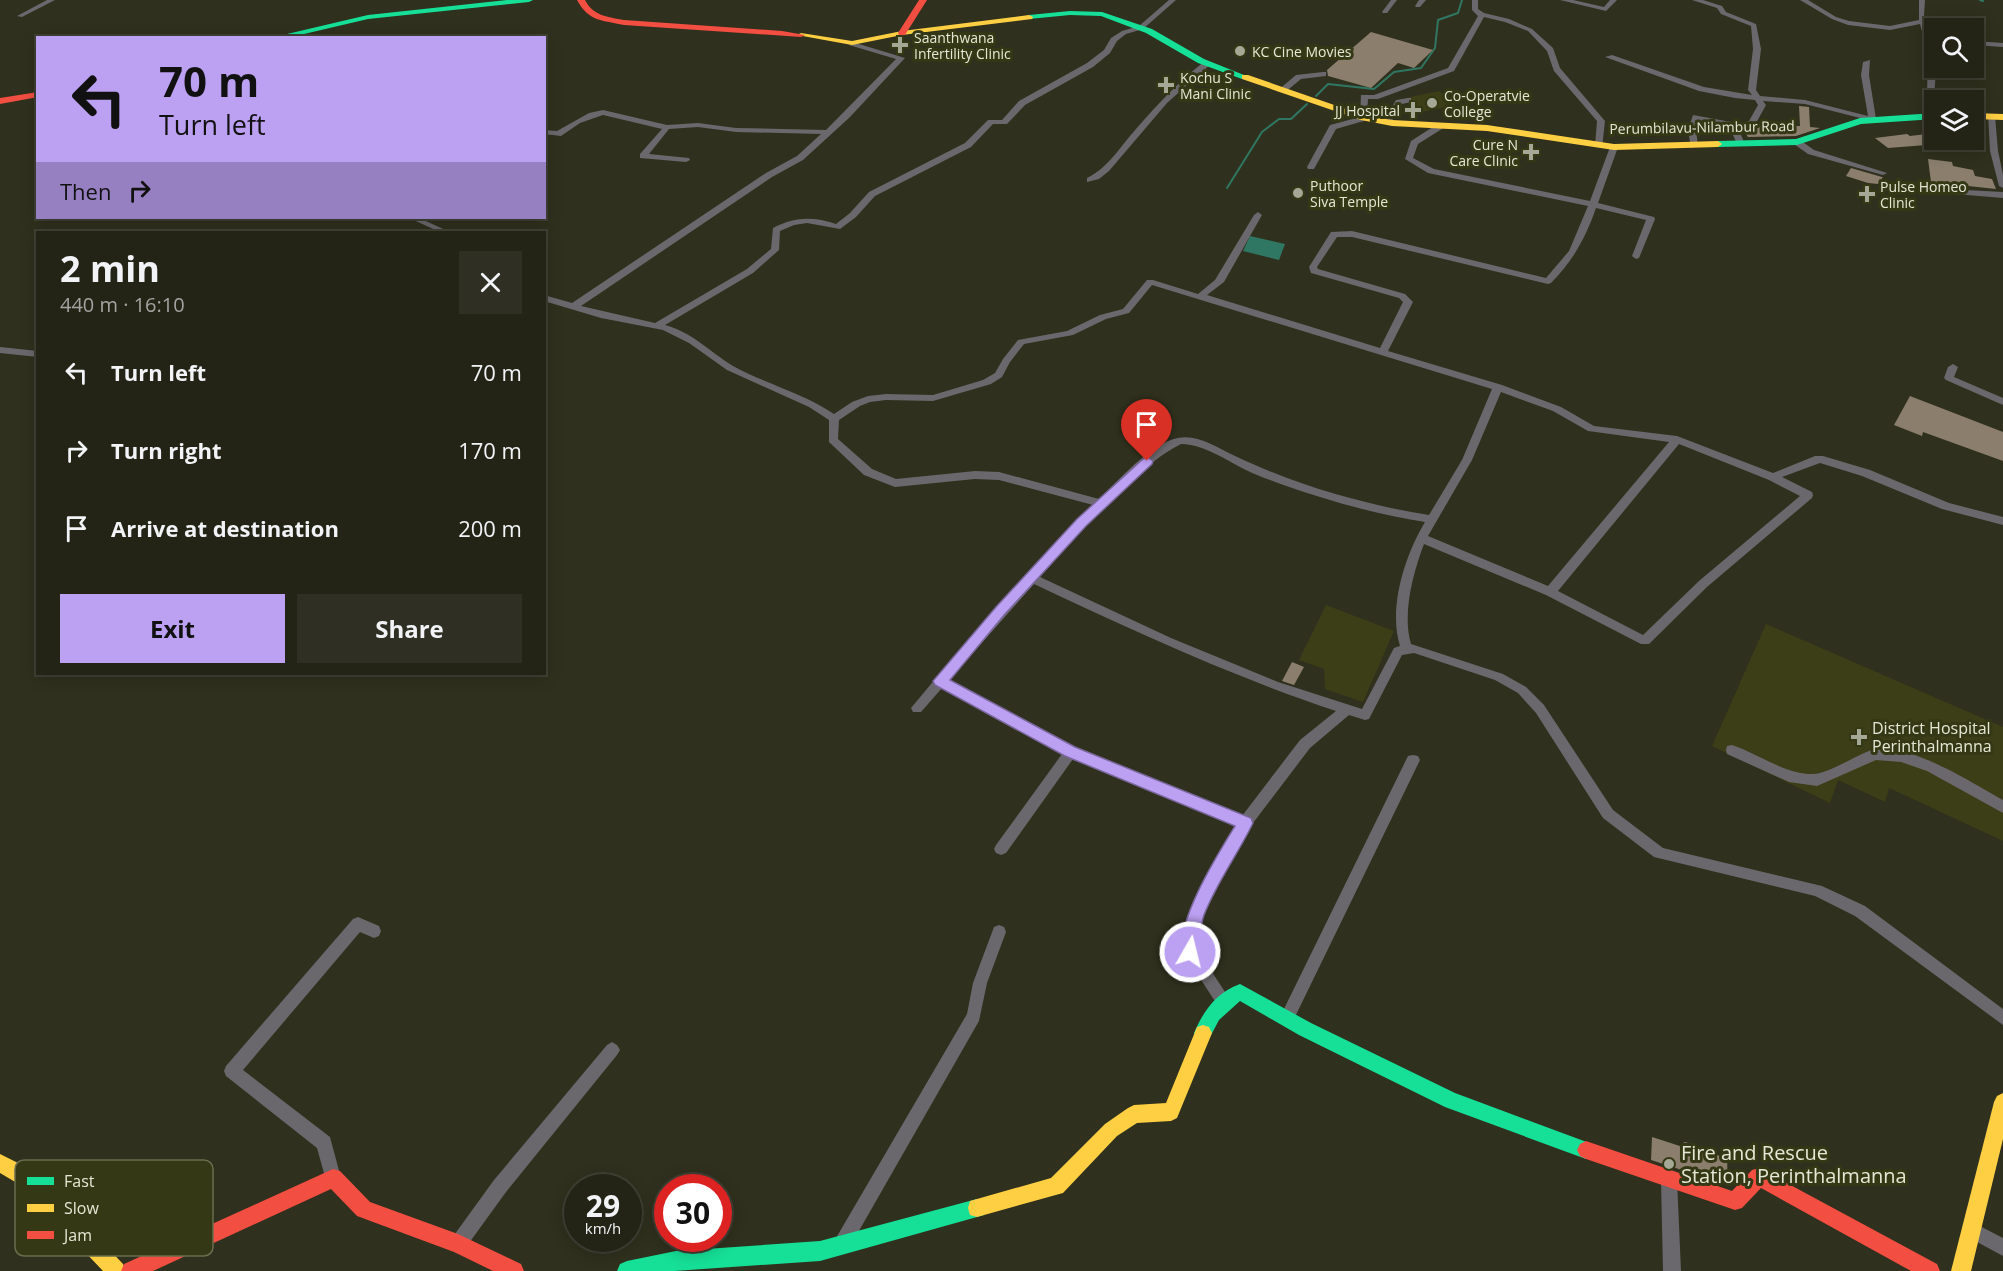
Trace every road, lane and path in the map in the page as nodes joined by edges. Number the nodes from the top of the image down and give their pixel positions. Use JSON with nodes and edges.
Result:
{"nodes":[{"id":1,"x":52,"y":0,"type":"edge"},
{"id":2,"x":581,"y":0,"type":"edge"},
{"id":3,"x":923,"y":0,"type":"edge"},
{"id":4,"x":1173,"y":0,"type":"edge"},
{"id":5,"x":1394,"y":0,"type":"edge"},
{"id":6,"x":1475,"y":0,"type":"edge"},
{"id":7,"x":1563,"y":0,"type":"edge"},
{"id":8,"x":1614,"y":0,"type":"edge"},
{"id":9,"x":1695,"y":0,"type":"edge"},
{"id":10,"x":1803,"y":0,"type":"edge"},
{"id":11,"x":1922,"y":0,"type":"edge"},
{"id":12,"x":520,"y":1,"type":"edge"},
{"id":13,"x":1385,"y":12,"type":"dead end"},
{"id":14,"x":1482,"y":15,"type":"junction"},
{"id":15,"x":20,"y":16,"type":"dead end"},
{"id":16,"x":1922,"y":21,"type":"junction"},
{"id":17,"x":1924,"y":25,"type":"edge"},
{"id":18,"x":1141,"y":28,"type":"junction"},
{"id":19,"x":902,"y":33,"type":"junction"},
{"id":20,"x":280,"y":36,"type":"edge"},
{"id":21,"x":852,"y":43,"type":"junction"},
{"id":22,"x":1984,"y":44,"type":"edge"},
{"id":23,"x":2003,"y":45,"type":"edge"},
{"id":24,"x":1608,"y":57,"type":"dead end"},
{"id":25,"x":1868,"y":62,"type":"dead end"},
{"id":26,"x":1208,"y":63,"type":"junction"},
{"id":27,"x":1323,"y":74,"type":"dead end"},
{"id":28,"x":1281,"y":91,"type":"junction"},
{"id":29,"x":36,"y":94,"type":"edge"},
{"id":30,"x":1755,"y":96,"type":"junction"},
{"id":31,"x":1408,"y":100,"type":"dead end"},
{"id":32,"x":0,"y":101,"type":"edge"},
{"id":33,"x":1997,"y":116,"type":"edge"},
{"id":34,"x":1364,"y":118,"type":"junction"},
{"id":35,"x":1924,"y":118,"type":"edge"},
{"id":36,"x":1872,"y":119,"type":"junction"},
{"id":37,"x":1924,"y":119,"type":"edge"},
{"id":38,"x":1387,"y":122,"type":"junction"},
{"id":39,"x":1848,"y":124,"type":"junction"},
{"id":40,"x":1442,"y":125,"type":"junction"},
{"id":41,"x":1743,"y":127,"type":"junction"},
{"id":42,"x":667,"y":128,"type":"junction"},
{"id":43,"x":546,"y":132,"type":"edge"},
{"id":44,"x":826,"y":132,"type":"junction"},
{"id":45,"x":1797,"y":142,"type":"junction"},
{"id":46,"x":1741,"y":144,"type":"junction"},
{"id":47,"x":1599,"y":146,"type":"junction"},
{"id":48,"x":1694,"y":146,"type":"junction"},
{"id":49,"x":1614,"y":147,"type":"junction"},
{"id":50,"x":686,"y":160,"type":"dead end"},
{"id":51,"x":1311,"y":167,"type":"dead end"},
{"id":52,"x":1883,"y":173,"type":"dead end"},
{"id":53,"x":1090,"y":180,"type":"dead end"},
{"id":54,"x":2003,"y":186,"type":"edge"},
{"id":55,"x":1931,"y":190,"type":"dead end"},
{"id":56,"x":2003,"y":195,"type":"edge"},
{"id":57,"x":1595,"y":205,"type":"junction"},
{"id":58,"x":1258,"y":215,"type":"dead end"},
{"id":59,"x":415,"y":219,"type":"edge"},
{"id":60,"x":444,"y":231,"type":"edge"},
{"id":61,"x":1636,"y":256,"type":"dead end"},
{"id":62,"x":546,"y":299,"type":"edge"},
{"id":63,"x":1206,"y":299,"type":"junction"},
{"id":64,"x":573,"y":307,"type":"junction"},
{"id":65,"x":657,"y":326,"type":"junction"},
{"id":66,"x":0,"y":350,"type":"edge"},
{"id":67,"x":1382,"y":353,"type":"junction"},
{"id":68,"x":36,"y":354,"type":"edge"},
{"id":69,"x":1953,"y":367,"type":"dead end"},
{"id":70,"x":1498,"y":387,"type":"junction"},
{"id":71,"x":2003,"y":402,"type":"edge"},
{"id":72,"x":834,"y":420,"type":"junction"},
{"id":73,"x":1677,"y":439,"type":"junction"},
{"id":74,"x":1773,"y":477,"type":"junction"},
{"id":75,"x":1101,"y":503,"type":"junction"},
{"id":76,"x":1433,"y":519,"type":"junction"},
{"id":77,"x":2003,"y":521,"type":"edge"},
{"id":78,"x":1421,"y":538,"type":"junction"},
{"id":79,"x":1032,"y":578,"type":"junction"},
{"id":80,"x":1550,"y":592,"type":"junction"},
{"id":81,"x":1407,"y":649,"type":"junction"},
{"id":82,"x":940,"y":681,"type":"junction"},
{"id":83,"x":917,"y":708,"type":"dead end"},
{"id":84,"x":1347,"y":709,"type":"junction"},
{"id":85,"x":1732,"y":750,"type":"dead end"},
{"id":86,"x":1070,"y":752,"type":"junction"},
{"id":87,"x":1413,"y":759,"type":"dead end"},
{"id":88,"x":2003,"y":807,"type":"edge"},
{"id":89,"x":1245,"y":823,"type":"junction"},
{"id":90,"x":1001,"y":849,"type":"dead end"},
{"id":91,"x":374,"y":930,"type":"dead end"},
{"id":92,"x":999,"y":932,"type":"dead end"},
{"id":93,"x":1223,"y":1001,"type":"junction"},
{"id":94,"x":1287,"y":1018,"type":"junction"},
{"id":95,"x":2003,"y":1018,"type":"edge"},
{"id":96,"x":612,"y":1050,"type":"dead end"},
{"id":97,"x":2003,"y":1102,"type":"edge"},
{"id":98,"x":0,"y":1163,"type":"edge"},
{"id":99,"x":15,"y":1171,"type":"edge"},
{"id":100,"x":333,"y":1178,"type":"junction"},
{"id":101,"x":1669,"y":1180,"type":"junction"},
{"id":102,"x":1971,"y":1229,"type":"junction"},
{"id":103,"x":213,"y":1233,"type":"edge"},
{"id":104,"x":458,"y":1244,"type":"junction"},
{"id":105,"x":841,"y":1245,"type":"junction"},
{"id":106,"x":2003,"y":1247,"type":"edge"},
{"id":107,"x":102,"y":1256,"type":"edge"},
{"id":108,"x":164,"y":1256,"type":"edge"},
{"id":109,"x":116,"y":1271,"type":"edge"},
{"id":110,"x":131,"y":1271,"type":"edge"},
{"id":111,"x":514,"y":1271,"type":"edge"},
{"id":112,"x":627,"y":1271,"type":"edge"},
{"id":113,"x":1672,"y":1271,"type":"edge"},
{"id":114,"x":1930,"y":1271,"type":"edge"},
{"id":115,"x":1961,"y":1271,"type":"edge"}],
"edges":[{"from":1,"to":15,"type":"street"},
{"from":2,"to":21,"type":"main road","name":"Perumbilavu-Nilambur Road"},
{"from":3,"to":19,"type":"main road"},
{"from":4,"to":18,"type":"street"},
{"from":5,"to":13,"type":"street"},
{"from":6,"to":14,"type":"street"},
{"from":7,"to":8,"type":"street"},
{"from":9,"to":30,"type":"street"},
{"from":10,"to":16,"type":"street"},
{"from":11,"to":16,"type":"street"},
{"from":12,"to":20,"type":"main road"},
{"from":14,"to":34,"type":"street"},
{"from":14,"to":47,"type":"street"},
{"from":16,"to":17,"type":"street"},
{"from":18,"to":19,"type":"main road","name":"Perumbilavu-Nilambur Road"},
{"from":18,"to":26,"type":"main road","name":"Perumbilavu-Nilambur Road"},
{"from":18,"to":65,"type":"street"},
{"from":19,"to":21,"type":"main road","name":"Perumbilavu-Nilambur Road"},
{"from":21,"to":44,"type":"street"},
{"from":22,"to":23,"type":"street"},
{"from":24,"to":30,"type":"street"},
{"from":25,"to":36,"type":"street"},
{"from":26,"to":28,"type":"main road","name":"Perumbilavu-Nilambur Road"},
{"from":26,"to":53,"type":"street"},
{"from":27,"to":28,"type":"street"},
{"from":28,"to":34,"type":"main road","name":"Perumbilavu-Nilambur Road"},
{"from":29,"to":32,"type":"main road"},
{"from":30,"to":36,"type":"street"},
{"from":30,"to":41,"type":"street"},
{"from":31,"to":38,"type":"street"},
{"from":33,"to":54,"type":"street"},
{"from":34,"to":38,"type":"main road","name":"Perumbilavu-Nilambur Road"},
{"from":34,"to":51,"type":"street"},
{"from":35,"to":36,"type":"main road","name":"Perumbilavu-Nilambur Road"},
{"from":36,"to":39,"type":"main road","name":"Perumbilavu-Nilambur Road"},
{"from":37,"to":39,"type":"main road","name":"Perumbilavu-Nilambur Road"},
{"from":38,"to":40,"type":"main road","name":"Perumbilavu-Nilambur Road"},
{"from":39,"to":45,"type":"main road","name":"Perumbilavu-Nilambur Road"},
{"from":40,"to":47,"type":"main road","name":"Perumbilavu-Nilambur Road"},
{"from":40,"to":57,"type":"street"},
{"from":41,"to":46,"type":"street"},
{"from":41,"to":48,"type":"street"},
{"from":42,"to":43,"type":"street"},
{"from":42,"to":44,"type":"street"},
{"from":42,"to":50,"type":"street"},
{"from":44,"to":64,"type":"street"},
{"from":45,"to":46,"type":"main road","name":"Perumbilavu-Nilambur Road"},
{"from":45,"to":52,"type":"street"},
{"from":46,"to":48,"type":"main road","name":"Perumbilavu-Nilambur Road"},
{"from":47,"to":49,"type":"main road","name":"Perumbilavu-Nilambur Road"},
{"from":48,"to":49,"type":"main road","name":"Perumbilavu-Nilambur Road"},
{"from":49,"to":57,"type":"street"},
{"from":55,"to":56,"type":"street"},
{"from":57,"to":61,"type":"street"},
{"from":57,"to":67,"type":"street"},
{"from":58,"to":63,"type":"street"},
{"from":59,"to":60,"type":"street"},
{"from":62,"to":64,"type":"street"},
{"from":63,"to":67,"type":"street"},
{"from":63,"to":72,"type":"street"},
{"from":64,"to":65,"type":"street"},
{"from":65,"to":72,"type":"street"},
{"from":66,"to":68,"type":"street"},
{"from":67,"to":70,"type":"street"},
{"from":69,"to":71,"type":"street"},
{"from":70,"to":73,"type":"street"},
{"from":70,"to":76,"type":"street"},
{"from":72,"to":75,"type":"street"},
{"from":73,"to":74,"type":"street"},
{"from":73,"to":80,"type":"street"},
{"from":74,"to":77,"type":"street"},
{"from":74,"to":80,"type":"street"},
{"from":75,"to":76,"type":"street"},
{"from":75,"to":79,"type":"street"},
{"from":76,"to":78,"type":"street"},
{"from":78,"to":80,"type":"street"},
{"from":78,"to":81,"type":"street"},
{"from":79,"to":82,"type":"street"},
{"from":79,"to":84,"type":"street"},
{"from":81,"to":84,"type":"street"},
{"from":81,"to":95,"type":"street"},
{"from":82,"to":83,"type":"street"},
{"from":82,"to":86,"type":"street"},
{"from":84,"to":89,"type":"street"},
{"from":85,"to":88,"type":"street"},
{"from":86,"to":89,"type":"street"},
{"from":86,"to":90,"type":"street"},
{"from":87,"to":94,"type":"street"},
{"from":89,"to":93,"type":"street"},
{"from":91,"to":100,"type":"street"},
{"from":92,"to":105,"type":"street"},
{"from":93,"to":94,"type":"main road"},
{"from":93,"to":105,"type":"main road"},
{"from":94,"to":101,"type":"main road"},
{"from":96,"to":104,"type":"street"},
{"from":97,"to":102,"type":"main road"},
{"from":98,"to":99,"type":"main road"},
{"from":100,"to":103,"type":"main road"},
{"from":100,"to":104,"type":"main road"},
{"from":101,"to":113,"type":"street"},
{"from":101,"to":114,"type":"main road"},
{"from":102,"to":106,"type":"street"},
{"from":102,"to":115,"type":"main road"},
{"from":104,"to":111,"type":"main road"},
{"from":105,"to":112,"type":"main road"},
{"from":107,"to":109,"type":"main road"},
{"from":108,"to":110,"type":"main road"}]}
